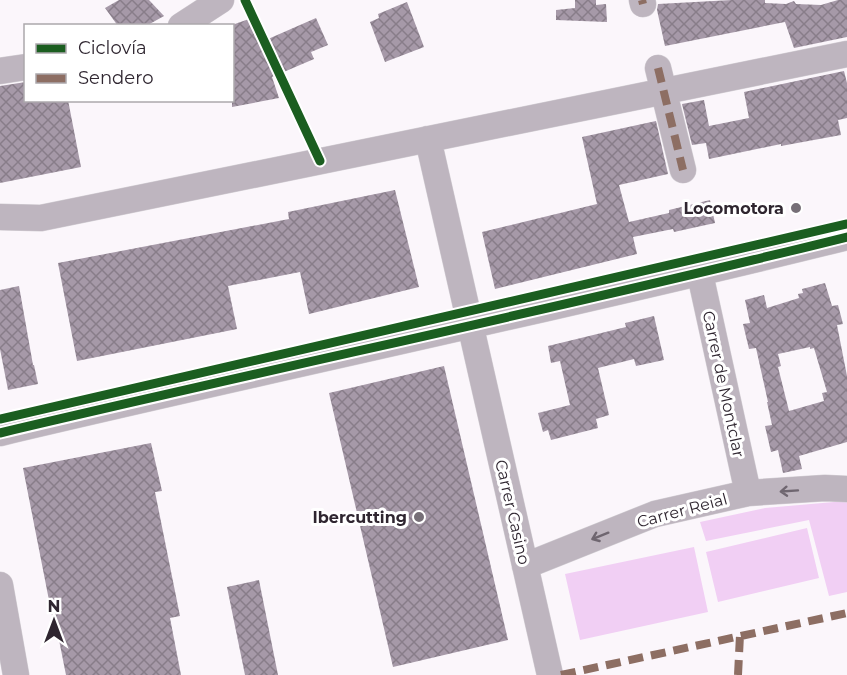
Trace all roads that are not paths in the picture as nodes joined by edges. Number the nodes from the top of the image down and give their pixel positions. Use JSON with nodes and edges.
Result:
{"nodes":[{"id":1,"x":221,"y":0,"type":"edge"},
{"id":2,"x":184,"y":24,"type":"edge"},
{"id":3,"x":847,"y":54,"type":"edge"},
{"id":4,"x":24,"y":67,"type":"edge"},
{"id":5,"x":0,"y":71,"type":"edge"},
{"id":6,"x":661,"y":79,"type":"junction"},
{"id":7,"x":428,"y":139,"type":"junction"},
{"id":8,"x":682,"y":170,"type":"dead end"},
{"id":9,"x":0,"y":217,"type":"edge"},
{"id":10,"x":41,"y":218,"type":"junction"},
{"id":11,"x":0,"y":236,"type":"edge"},
{"id":12,"x":847,"y":237,"type":"edge"},
{"id":13,"x":700,"y":274,"type":"junction"},
{"id":14,"x":470,"y":326,"type":"junction"},
{"id":15,"x":0,"y":433,"type":"edge"},
{"id":16,"x":847,"y":489,"type":"edge"},
{"id":17,"x":748,"y":494,"type":"junction"},
{"id":18,"x":525,"y":566,"type":"junction"},
{"id":19,"x":0,"y":585,"type":"edge"},
{"id":20,"x":16,"y":675,"type":"edge"},
{"id":21,"x":550,"y":675,"type":"edge"}],
"edges":[{"from":1,"to":2,"type":"street"},
{"from":3,"to":6,"type":"street"},
{"from":4,"to":5,"type":"street"},
{"from":6,"to":7,"type":"street"},
{"from":6,"to":8,"type":"street"},
{"from":7,"to":10,"type":"street"},
{"from":7,"to":14,"type":"street","name":"Carrer Casino"},
{"from":9,"to":10,"type":"street"},
{"from":10,"to":11,"type":"street"},
{"from":12,"to":13,"type":"street"},
{"from":13,"to":14,"type":"street"},
{"from":13,"to":17,"type":"street","name":"Carrer de Montclar"},
{"from":14,"to":15,"type":"street"},
{"from":14,"to":18,"type":"street","name":"Carrer Casino"},
{"from":16,"to":17,"type":"street","name":"Carrer Reial","one_way":true},
{"from":17,"to":18,"type":"street","name":"Carrer Reial","one_way":true},
{"from":18,"to":21,"type":"street","name":"Carrer Casino"},
{"from":19,"to":20,"type":"street"}]}
